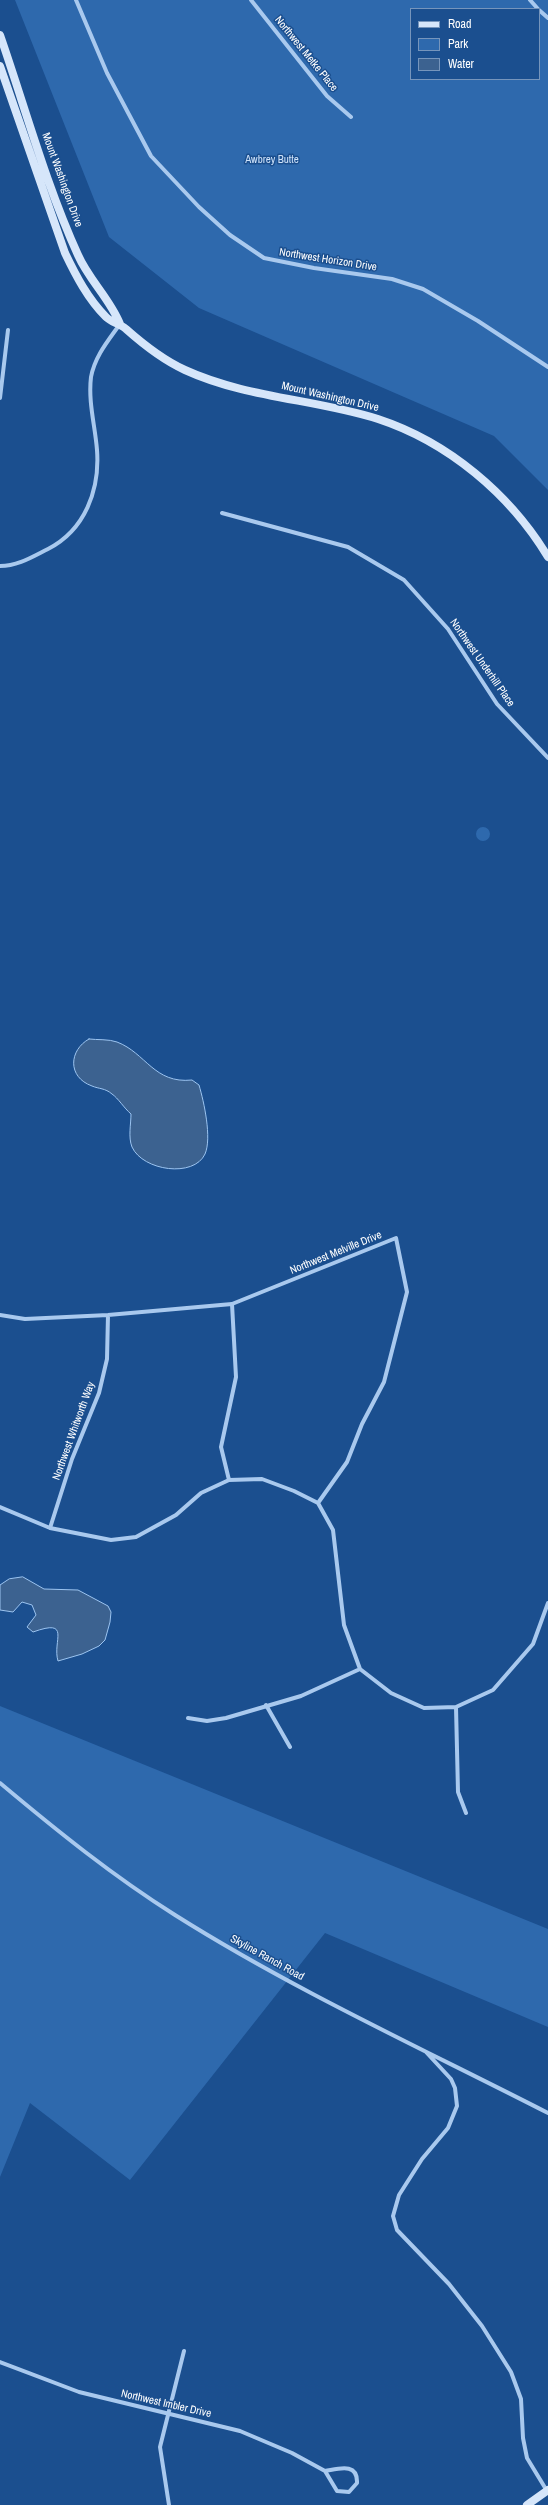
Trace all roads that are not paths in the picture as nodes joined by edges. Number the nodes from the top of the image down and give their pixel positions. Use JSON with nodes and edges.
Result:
{"nodes":[{"id":1,"x":76,"y":0,"type":"edge"},
{"id":2,"x":251,"y":0,"type":"edge"},
{"id":3,"x":530,"y":0,"type":"edge"},
{"id":4,"x":538,"y":8,"type":"edge"},
{"id":5,"x":540,"y":10,"type":"edge"},
{"id":6,"x":548,"y":18,"type":"edge"},
{"id":7,"x":0,"y":35,"type":"edge"},
{"id":8,"x":0,"y":66,"type":"edge"},
{"id":9,"x":351,"y":117,"type":"dead end"},
{"id":10,"x":120,"y":324,"type":"junction"},
{"id":11,"x":8,"y":330,"type":"dead end"},
{"id":12,"x":548,"y":367,"type":"edge"},
{"id":13,"x":0,"y":398,"type":"edge"},
{"id":14,"x":222,"y":513,"type":"dead end"},
{"id":15,"x":548,"y":557,"type":"edge"},
{"id":16,"x":0,"y":566,"type":"edge"},
{"id":17,"x":548,"y":758,"type":"edge"},
{"id":18,"x":232,"y":1304,"type":"junction"},
{"id":19,"x":0,"y":1315,"type":"edge"},
{"id":20,"x":108,"y":1315,"type":"junction"},
{"id":21,"x":229,"y":1480,"type":"junction"},
{"id":22,"x":318,"y":1503,"type":"junction"},
{"id":23,"x":0,"y":1507,"type":"edge"},
{"id":24,"x":50,"y":1528,"type":"junction"},
{"id":25,"x":548,"y":1603,"type":"edge"},
{"id":26,"x":360,"y":1669,"type":"junction"},
{"id":27,"x":266,"y":1705,"type":"junction"},
{"id":28,"x":456,"y":1707,"type":"junction"},
{"id":29,"x":188,"y":1718,"type":"dead end"},
{"id":30,"x":290,"y":1747,"type":"dead end"},
{"id":31,"x":0,"y":1783,"type":"edge"},
{"id":32,"x":466,"y":1813,"type":"dead end"},
{"id":33,"x":424,"y":2050,"type":"junction"},
{"id":34,"x":548,"y":2113,"type":"edge"},
{"id":35,"x":184,"y":2351,"type":"dead end"},
{"id":36,"x":0,"y":2362,"type":"edge"},
{"id":37,"x":166,"y":2414,"type":"junction"},
{"id":38,"x":325,"y":2471,"type":"junction"},
{"id":39,"x":548,"y":2491,"type":"edge"},
{"id":40,"x":169,"y":2505,"type":"edge"},
{"id":41,"x":527,"y":2505,"type":"edge"}],
"edges":[{"from":1,"to":12,"type":"street","name":"Northwest Horizon Drive"},
{"from":2,"to":9,"type":"street","name":"Northwest Metke Place"},
{"from":3,"to":4,"type":"street"},
{"from":5,"to":6,"type":"street"},
{"from":7,"to":10,"type":"main road","name":"Mount Washington Drive"},
{"from":8,"to":10,"type":"main road","name":"Mount Washington Drive"},
{"from":10,"to":15,"type":"main road","name":"Mount Washington Drive"},
{"from":10,"to":16,"type":"street"},
{"from":11,"to":13,"type":"street"},
{"from":14,"to":17,"type":"street","name":"Northwest Underhill Place"},
{"from":18,"to":20,"type":"street","name":"Northwest Melville Drive"},
{"from":18,"to":21,"type":"street"},
{"from":18,"to":22,"type":"street","name":"Northwest Melville Drive"},
{"from":19,"to":20,"type":"street","name":"Northwest Melville Drive"},
{"from":20,"to":24,"type":"street","name":"Northwest Whitworth Way"},
{"from":21,"to":22,"type":"street"},
{"from":21,"to":24,"type":"street"},
{"from":22,"to":26,"type":"street"},
{"from":23,"to":24,"type":"street"},
{"from":25,"to":28,"type":"street"},
{"from":26,"to":27,"type":"street"},
{"from":26,"to":28,"type":"street"},
{"from":27,"to":29,"type":"street"},
{"from":27,"to":30,"type":"street"},
{"from":28,"to":32,"type":"street"},
{"from":31,"to":33,"type":"street","name":"Skyline Ranch Road"},
{"from":33,"to":34,"type":"street","name":"Skyline Ranch Road"},
{"from":33,"to":39,"type":"street"},
{"from":35,"to":37,"type":"street"},
{"from":36,"to":37,"type":"street","name":"Northwest Imbler Drive"},
{"from":37,"to":38,"type":"street","name":"Northwest Imbler Drive"},
{"from":37,"to":40,"type":"street"},
{"from":38,"to":38,"type":"street"},
{"from":39,"to":41,"type":"main road"}]}
